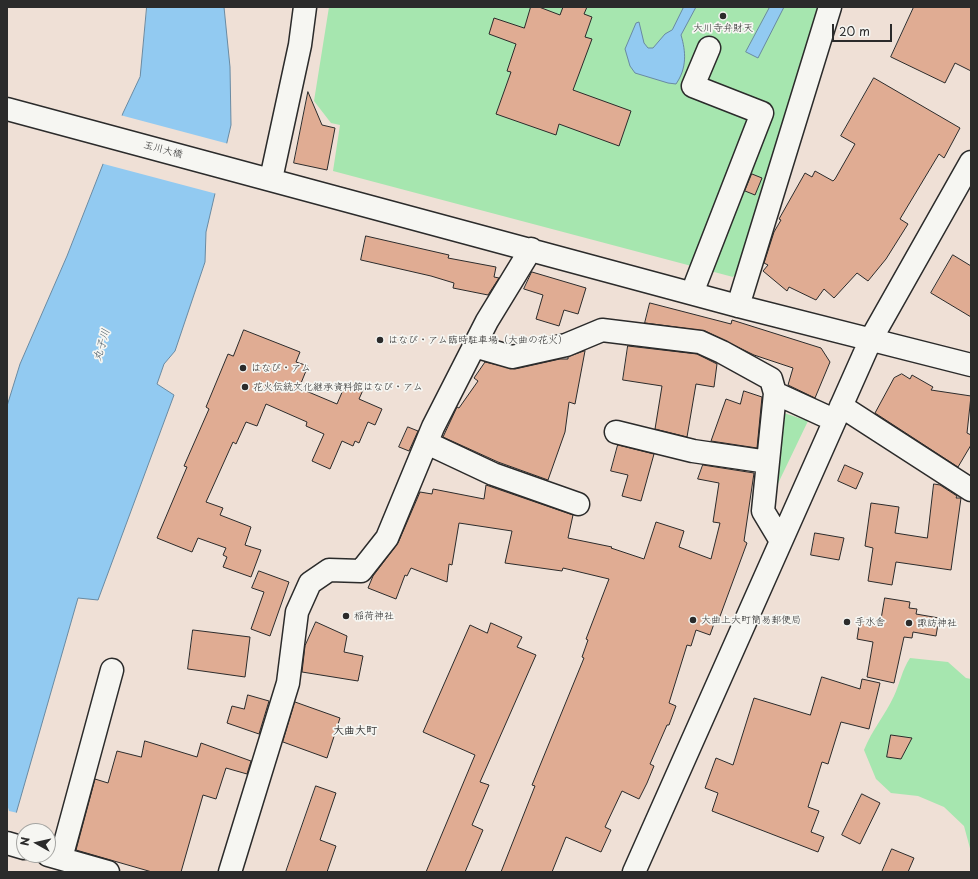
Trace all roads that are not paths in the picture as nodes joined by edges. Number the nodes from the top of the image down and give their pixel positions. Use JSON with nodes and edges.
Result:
{"nodes":[{"id":1,"x":305,"y":7,"type":"edge"},
{"id":2,"x":830,"y":7,"type":"edge"},
{"id":3,"x":709,"y":48,"type":"dead end"},
{"id":4,"x":7,"y":109,"type":"edge"},
{"id":5,"x":971,"y":162,"type":"edge"},
{"id":6,"x":271,"y":179,"type":"junction"},
{"id":7,"x":531,"y":249,"type":"junction"},
{"id":8,"x":692,"y":293,"type":"junction"},
{"id":9,"x":738,"y":306,"type":"junction"},
{"id":10,"x":871,"y":339,"type":"junction"},
{"id":11,"x":474,"y":346,"type":"junction"},
{"id":12,"x":971,"y":365,"type":"edge"},
{"id":13,"x":775,"y":393,"type":"junction"},
{"id":14,"x":837,"y":413,"type":"junction"},
{"id":15,"x":616,"y":432,"type":"dead end"},
{"id":16,"x":427,"y":443,"type":"junction"},
{"id":17,"x":768,"y":462,"type":"junction"},
{"id":18,"x":971,"y":490,"type":"edge"},
{"id":19,"x":578,"y":504,"type":"dead end"},
{"id":20,"x":781,"y":541,"type":"junction"},
{"id":21,"x":112,"y":670,"type":"dead end"},
{"id":22,"x":56,"y":854,"type":"edge"},
{"id":23,"x":56,"y":861,"type":"edge"},
{"id":24,"x":108,"y":872,"type":"edge"},
{"id":25,"x":230,"y":872,"type":"edge"},
{"id":26,"x":634,"y":872,"type":"edge"}],
"edges":[{"from":1,"to":6,"type":"street"},
{"from":2,"to":9,"type":"street"},
{"from":3,"to":8,"type":"street"},
{"from":4,"to":6,"type":"street","name":"玉川大橋"},
{"from":5,"to":10,"type":"street"},
{"from":6,"to":7,"type":"street","name":"玉川大橋"},
{"from":7,"to":8,"type":"street","name":"玉川大橋"},
{"from":7,"to":11,"type":"street"},
{"from":8,"to":9,"type":"street","name":"玉川大橋"},
{"from":9,"to":10,"type":"street","name":"玉川大橋"},
{"from":10,"to":12,"type":"street","name":"玉川大橋"},
{"from":10,"to":14,"type":"street"},
{"from":11,"to":13,"type":"street"},
{"from":11,"to":16,"type":"street"},
{"from":13,"to":14,"type":"street"},
{"from":13,"to":17,"type":"street"},
{"from":14,"to":18,"type":"street"},
{"from":14,"to":20,"type":"street"},
{"from":15,"to":17,"type":"street"},
{"from":16,"to":19,"type":"street"},
{"from":16,"to":25,"type":"street"},
{"from":17,"to":20,"type":"street"},
{"from":20,"to":26,"type":"street"},
{"from":21,"to":22,"type":"street"},
{"from":23,"to":24,"type":"street"}]}
